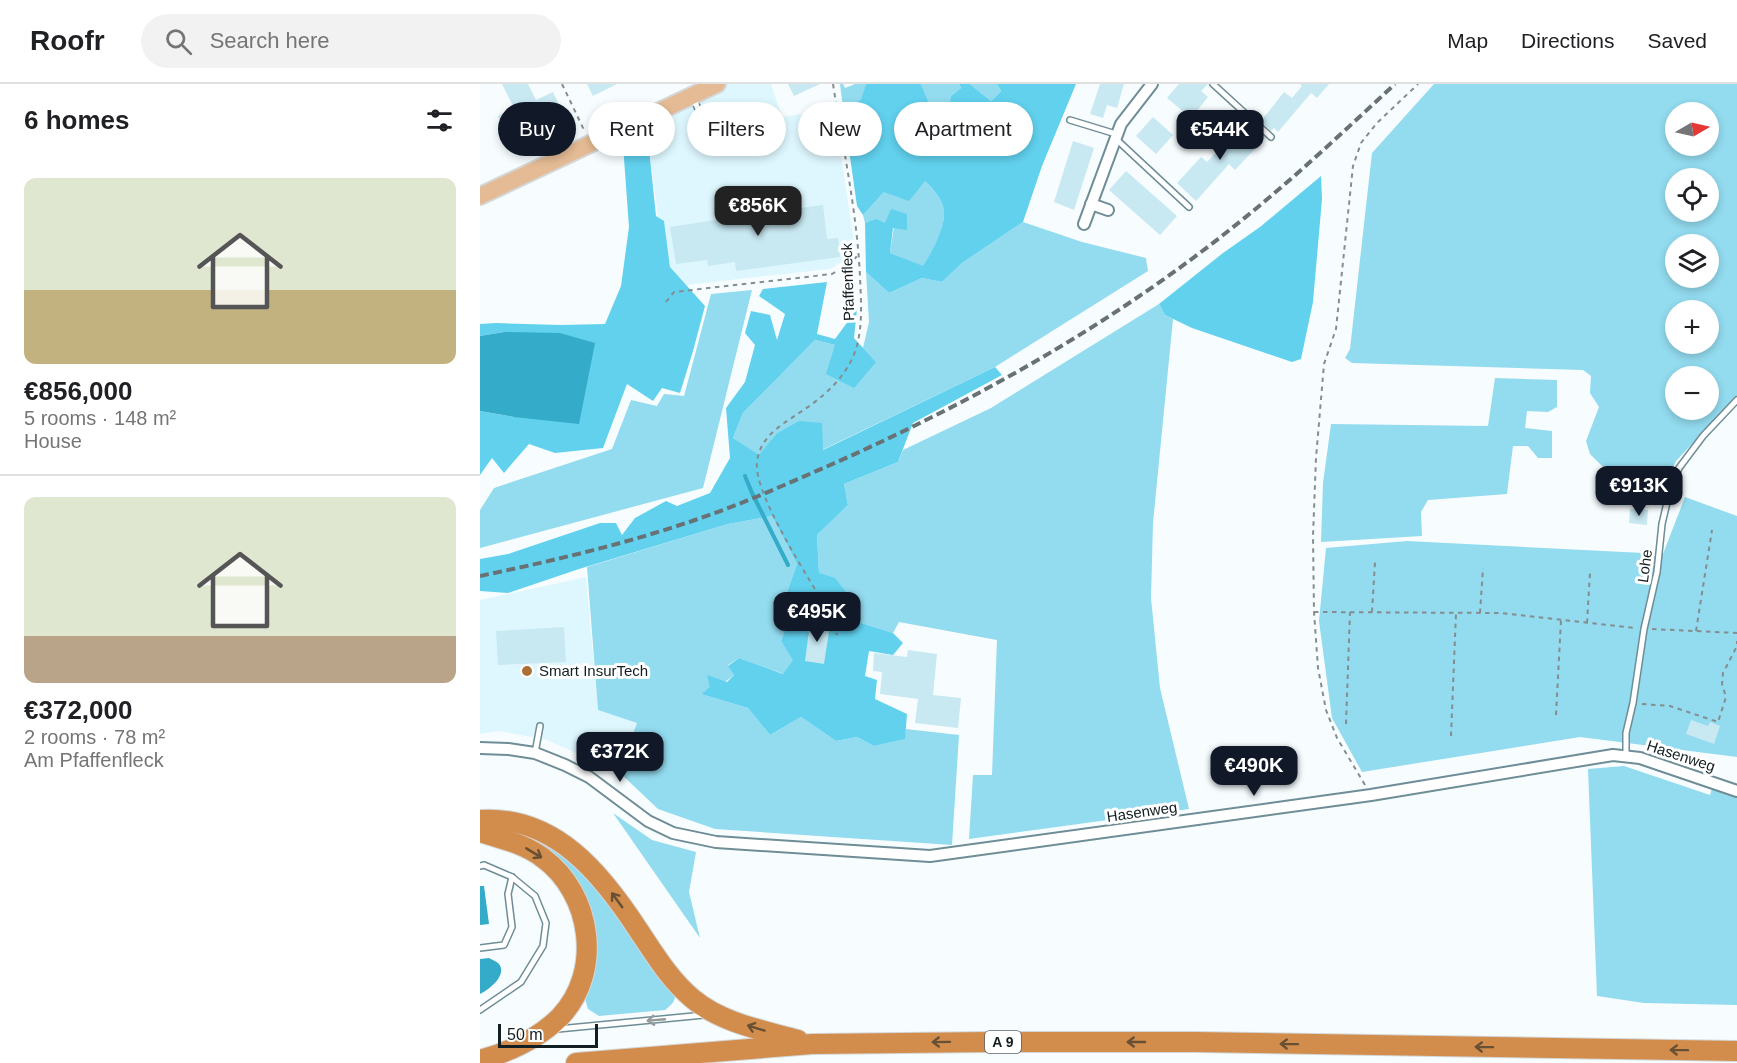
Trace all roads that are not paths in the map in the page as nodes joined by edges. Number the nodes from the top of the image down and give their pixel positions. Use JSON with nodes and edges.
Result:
{"nodes":[{"id":1,"x":717,"y":84,"type":"edge"},
{"id":2,"x":1152,"y":84,"type":"edge"},
{"id":3,"x":1213,"y":84,"type":"edge"},
{"id":4,"x":693,"y":96,"type":"junction"},
{"id":5,"x":696,"y":102,"type":"edge"},
{"id":6,"x":1070,"y":120,"type":"dead end"},
{"id":7,"x":1115,"y":136,"type":"junction"},
{"id":8,"x":1271,"y":137,"type":"dead end"},
{"id":9,"x":480,"y":196,"type":"edge"},
{"id":10,"x":1091,"y":204,"type":"junction"},
{"id":11,"x":1189,"y":207,"type":"dead end"},
{"id":12,"x":1108,"y":210,"type":"dead end"},
{"id":13,"x":1084,"y":224,"type":"dead end"},
{"id":14,"x":1737,"y":400,"type":"edge"},
{"id":15,"x":540,"y":726,"type":"dead end"},
{"id":16,"x":480,"y":748,"type":"edge"},
{"id":17,"x":535,"y":753,"type":"junction"},
{"id":18,"x":1626,"y":756,"type":"junction"},
{"id":19,"x":1737,"y":791,"type":"edge"},
{"id":20,"x":480,"y":820,"type":"edge"},
{"id":21,"x":480,"y":832,"type":"edge"},
{"id":22,"x":480,"y":866,"type":"edge"},
{"id":23,"x":512,"y":877,"type":"junction"},
{"id":24,"x":480,"y":948,"type":"edge"},
{"id":25,"x":480,"y":1011,"type":"edge"},
{"id":26,"x":714,"y":1014,"type":"junction"},
{"id":27,"x":546,"y":1030,"type":"junction"},
{"id":28,"x":812,"y":1044,"type":"junction"},
{"id":29,"x":1737,"y":1051,"type":"edge"},
{"id":30,"x":480,"y":1060,"type":"edge"},
{"id":31,"x":576,"y":1063,"type":"edge"}],
"edges":[{"from":1,"to":4,"type":"main road"},
{"from":2,"to":7,"type":"street"},
{"from":3,"to":8,"type":"lane"},
{"from":4,"to":5,"type":"lane"},
{"from":4,"to":9,"type":"main road"},
{"from":6,"to":7,"type":"lane"},
{"from":7,"to":10,"type":"street"},
{"from":7,"to":11,"type":"lane"},
{"from":10,"to":12,"type":"street"},
{"from":10,"to":13,"type":"street"},
{"from":14,"to":18,"type":"lane","name":"Lohe"},
{"from":15,"to":17,"type":"lane"},
{"from":16,"to":17,"type":"street","name":"Hasenweg"},
{"from":17,"to":18,"type":"street","name":"Hasenweg"},
{"from":18,"to":19,"type":"street","name":"Hasenweg"},
{"from":26,"to":20,"type":"highway","one_way":true},
{"from":21,"to":27,"type":"highway","one_way":true},
{"from":22,"to":23,"type":"lane"},
{"from":23,"to":24,"type":"lane"},
{"from":23,"to":25,"type":"lane"},
{"from":26,"to":27,"type":"lane","one_way":true},
{"from":28,"to":26,"type":"highway","one_way":true},
{"from":27,"to":30,"type":"highway"},
{"from":29,"to":28,"type":"highway","number":"A 9","one_way":true},
{"from":28,"to":31,"type":"highway","number":"A 9"}]}
